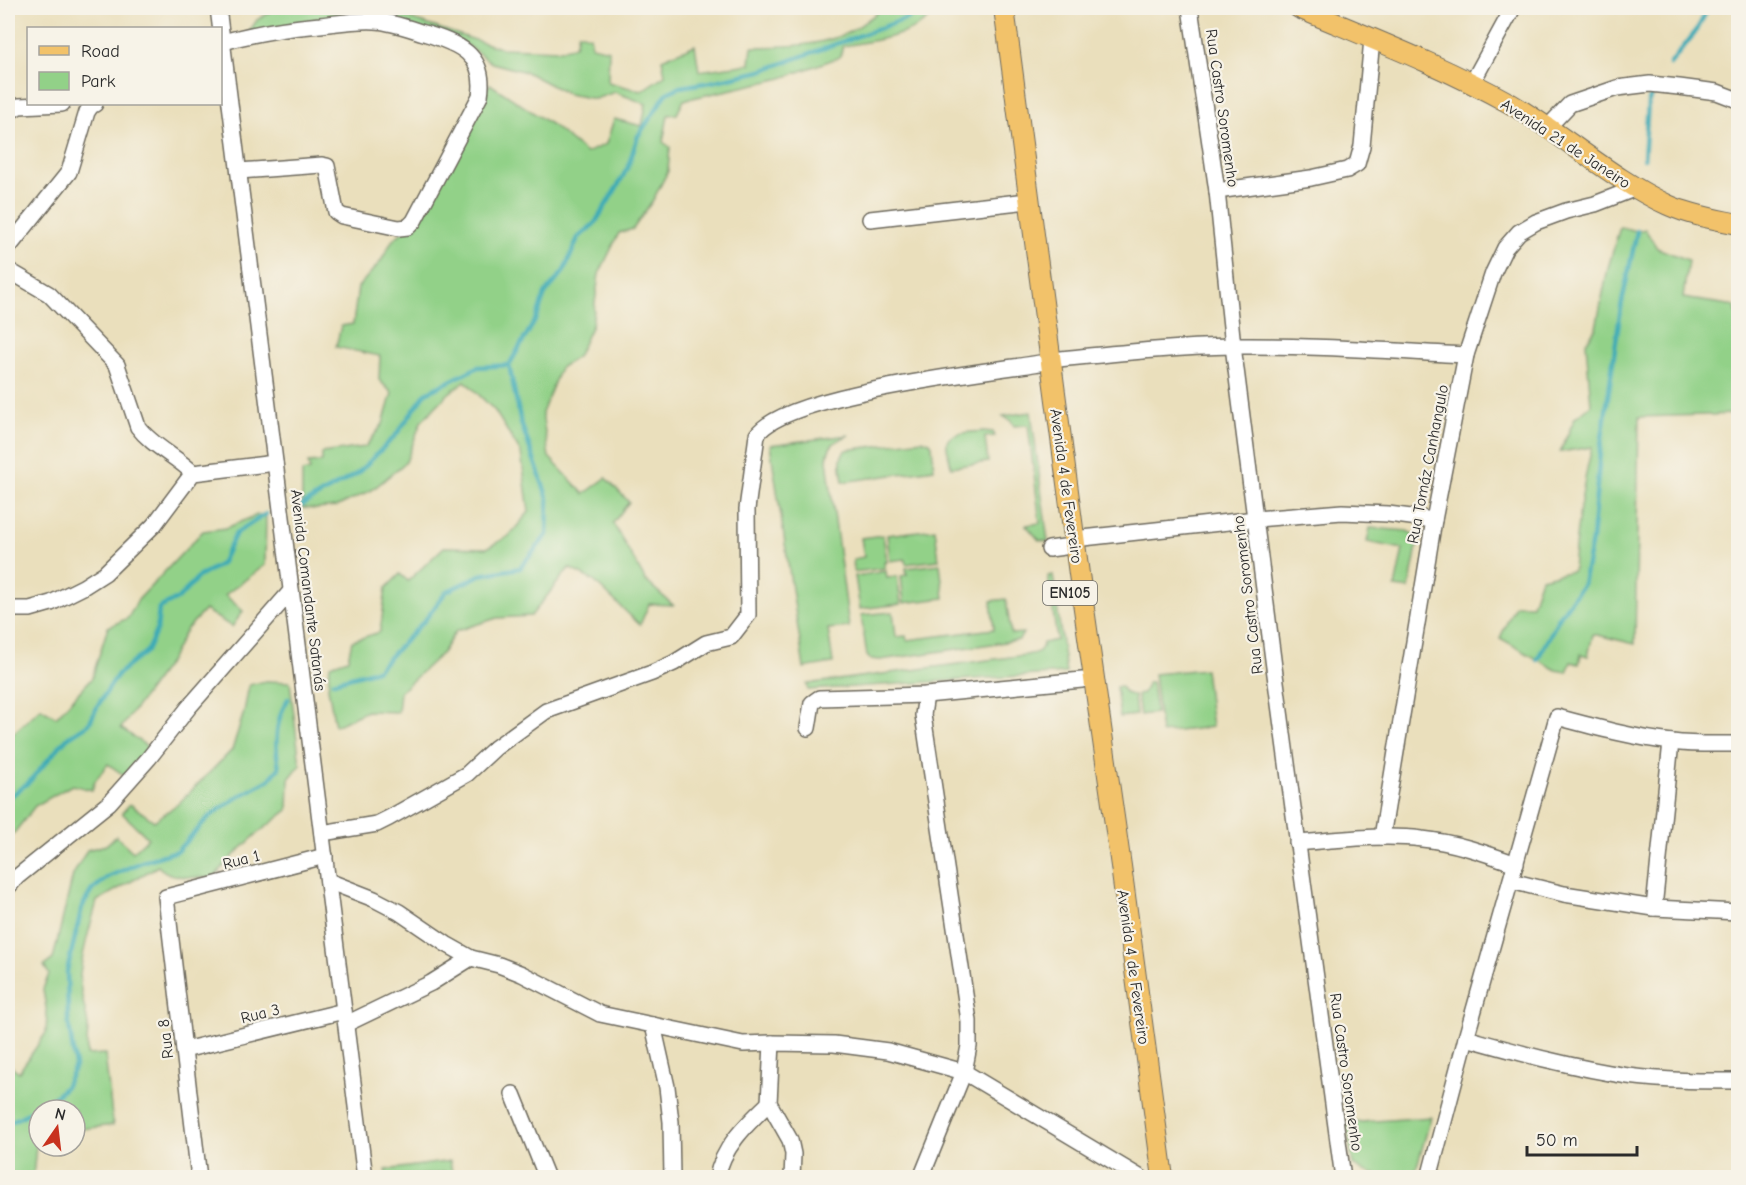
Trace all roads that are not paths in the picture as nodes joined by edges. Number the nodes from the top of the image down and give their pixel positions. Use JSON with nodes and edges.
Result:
{"nodes":[{"id":1,"x":218,"y":8,"type":"edge"},
{"id":2,"x":993,"y":8,"type":"edge"},
{"id":3,"x":1004,"y":8,"type":"edge"},
{"id":4,"x":1190,"y":8,"type":"edge"},
{"id":5,"x":1299,"y":8,"type":"edge"},
{"id":6,"x":1514,"y":8,"type":"edge"},
{"id":7,"x":220,"y":27,"type":"edge"},
{"id":8,"x":1372,"y":39,"type":"junction"},
{"id":9,"x":222,"y":42,"type":"edge"},
{"id":10,"x":222,"y":49,"type":"edge"},
{"id":11,"x":1472,"y":83,"type":"junction"},
{"id":12,"x":1738,"y":100,"type":"edge"},
{"id":13,"x":40,"y":105,"type":"edge"},
{"id":14,"x":93,"y":105,"type":"edge"},
{"id":15,"x":8,"y":113,"type":"edge"},
{"id":16,"x":1548,"y":127,"type":"junction"},
{"id":17,"x":239,"y":171,"type":"junction"},
{"id":18,"x":1636,"y":188,"type":"junction"},
{"id":19,"x":1217,"y":191,"type":"junction"},
{"id":20,"x":1018,"y":202,"type":"junction"},
{"id":21,"x":870,"y":219,"type":"dead end"},
{"id":22,"x":1738,"y":224,"type":"edge"},
{"id":23,"x":8,"y":248,"type":"edge"},
{"id":24,"x":8,"y":270,"type":"edge"},
{"id":25,"x":1233,"y":346,"type":"junction"},
{"id":26,"x":1466,"y":356,"type":"junction"},
{"id":27,"x":1045,"y":362,"type":"junction"},
{"id":28,"x":275,"y":463,"type":"junction"},
{"id":29,"x":193,"y":473,"type":"junction"},
{"id":30,"x":1256,"y":519,"type":"junction"},
{"id":31,"x":1434,"y":520,"type":"junction"},
{"id":32,"x":1062,"y":545,"type":"junction"},
{"id":33,"x":291,"y":591,"type":"junction"},
{"id":34,"x":8,"y":609,"type":"edge"},
{"id":35,"x":1082,"y":680,"type":"junction"},
{"id":36,"x":926,"y":695,"type":"junction"},
{"id":37,"x":808,"y":728,"type":"dead end"},
{"id":38,"x":1671,"y":742,"type":"junction"},
{"id":39,"x":1738,"y":744,"type":"edge"},
{"id":40,"x":322,"y":833,"type":"junction"},
{"id":41,"x":1382,"y":837,"type":"junction"},
{"id":42,"x":1297,"y":843,"type":"junction"},
{"id":43,"x":325,"y":856,"type":"junction"},
{"id":44,"x":1516,"y":864,"type":"junction"},
{"id":45,"x":328,"y":880,"type":"junction"},
{"id":46,"x":1511,"y":881,"type":"junction"},
{"id":47,"x":8,"y":887,"type":"edge"},
{"id":48,"x":166,"y":897,"type":"joint"},
{"id":49,"x":1654,"y":908,"type":"junction"},
{"id":50,"x":1738,"y":912,"type":"edge"},
{"id":51,"x":471,"y":958,"type":"junction"},
{"id":52,"x":345,"y":1017,"type":"junction"},
{"id":53,"x":653,"y":1025,"type":"junction"},
{"id":54,"x":1466,"y":1038,"type":"junction"},
{"id":55,"x":772,"y":1043,"type":"junction"},
{"id":56,"x":184,"y":1050,"type":"junction"},
{"id":57,"x":964,"y":1072,"type":"junction"},
{"id":58,"x":1738,"y":1081,"type":"edge"},
{"id":59,"x":513,"y":1094,"type":"dead end"},
{"id":60,"x":769,"y":1103,"type":"junction"},
{"id":61,"x":199,"y":1178,"type":"edge"},
{"id":62,"x":365,"y":1178,"type":"edge"},
{"id":63,"x":547,"y":1178,"type":"edge"},
{"id":64,"x":672,"y":1178,"type":"edge"},
{"id":65,"x":717,"y":1178,"type":"edge"},
{"id":66,"x":792,"y":1178,"type":"edge"},
{"id":67,"x":921,"y":1178,"type":"edge"},
{"id":68,"x":1142,"y":1178,"type":"edge"},
{"id":69,"x":1149,"y":1178,"type":"edge"},
{"id":70,"x":1163,"y":1178,"type":"edge"},
{"id":71,"x":1343,"y":1178,"type":"edge"},
{"id":72,"x":1429,"y":1178,"type":"edge"}],
"edges":[{"from":1,"to":7,"type":"street","name":"Avenida Comandante Satanás"},
{"from":2,"to":20,"type":"main road","name":"Avenida 4 de Fevereiro","number":"EN105"},
{"from":3,"to":27,"type":"main road","name":"Avenida 4 de Fevereiro","number":"EN105"},
{"from":4,"to":19,"type":"street","name":"Rua Castro Soromenho"},
{"from":5,"to":8,"type":"main road","name":"Avenida 21 de Janeiro"},
{"from":6,"to":11,"type":"street"},
{"from":8,"to":11,"type":"main road","name":"Avenida 21 de Janeiro"},
{"from":8,"to":19,"type":"street"},
{"from":9,"to":17,"type":"street"},
{"from":10,"to":17,"type":"street","name":"Avenida Comandante Satanás"},
{"from":11,"to":16,"type":"main road","name":"Avenida 21 de Janeiro"},
{"from":12,"to":16,"type":"street"},
{"from":13,"to":15,"type":"street"},
{"from":14,"to":23,"type":"street"},
{"from":16,"to":18,"type":"main road","name":"Avenida 21 de Janeiro"},
{"from":17,"to":28,"type":"street","name":"Avenida Comandante Satanás"},
{"from":18,"to":22,"type":"main road","name":"Avenida 21 de Janeiro"},
{"from":18,"to":26,"type":"street","name":"Rua Tomáz Canhangulo"},
{"from":19,"to":25,"type":"street","name":"Rua Castro Soromenho"},
{"from":20,"to":21,"type":"street"},
{"from":20,"to":27,"type":"main road","name":"Avenida 4 de Fevereiro","number":"EN105"},
{"from":24,"to":29,"type":"street"},
{"from":25,"to":26,"type":"street"},
{"from":25,"to":27,"type":"street"},
{"from":25,"to":30,"type":"street","name":"Rua Castro Soromenho"},
{"from":26,"to":31,"type":"street","name":"Rua Tomáz Canhangulo"},
{"from":27,"to":32,"type":"main road","name":"Avenida 4 de Fevereiro","number":"EN105"},
{"from":27,"to":40,"type":"street"},
{"from":28,"to":29,"type":"street"},
{"from":28,"to":33,"type":"street","name":"Avenida Comandante Satanás"},
{"from":29,"to":34,"type":"street"},
{"from":30,"to":31,"type":"street"},
{"from":30,"to":32,"type":"street"},
{"from":30,"to":42,"type":"street","name":"Rua Castro Soromenho"},
{"from":31,"to":41,"type":"street","name":"Rua Tomáz Canhangulo"},
{"from":32,"to":35,"type":"main road","name":"Avenida 4 de Fevereiro","number":"EN105"},
{"from":32,"to":70,"type":"main road","name":"Avenida 4 de Fevereiro","number":"EN105"},
{"from":33,"to":40,"type":"street","name":"Avenida Comandante Satanás"},
{"from":33,"to":47,"type":"street"},
{"from":35,"to":36,"type":"street"},
{"from":35,"to":69,"type":"main road","name":"Avenida 4 de Fevereiro","number":"EN105"},
{"from":36,"to":37,"type":"street"},
{"from":36,"to":57,"type":"street"},
{"from":38,"to":39,"type":"street"},
{"from":38,"to":44,"type":"street"},
{"from":38,"to":49,"type":"street"},
{"from":40,"to":43,"type":"street","name":"Avenida Comandante Satanás"},
{"from":41,"to":42,"type":"street"},
{"from":41,"to":44,"type":"street"},
{"from":42,"to":71,"type":"street","name":"Rua Castro Soromenho"},
{"from":43,"to":45,"type":"street","name":"Avenida Comandante Satanás"},
{"from":43,"to":48,"type":"street","name":"Rua 1"},
{"from":44,"to":46,"type":"street"},
{"from":45,"to":51,"type":"street"},
{"from":45,"to":52,"type":"street","name":"Avenida Comandante Satanás"},
{"from":46,"to":49,"type":"street"},
{"from":46,"to":54,"type":"street"},
{"from":48,"to":56,"type":"street","name":"Rua 8"},
{"from":49,"to":50,"type":"street"},
{"from":51,"to":52,"type":"street","name":"Rua 3"},
{"from":51,"to":53,"type":"street"},
{"from":52,"to":56,"type":"street","name":"Rua 3"},
{"from":52,"to":62,"type":"street","name":"Avenida Comandante Satanás"},
{"from":53,"to":55,"type":"street"},
{"from":53,"to":64,"type":"street"},
{"from":54,"to":58,"type":"street"},
{"from":54,"to":72,"type":"street"},
{"from":55,"to":57,"type":"street"},
{"from":55,"to":60,"type":"street"},
{"from":56,"to":61,"type":"street","name":"Rua 8"},
{"from":57,"to":67,"type":"street"},
{"from":57,"to":68,"type":"street"},
{"from":59,"to":63,"type":"street"},
{"from":60,"to":65,"type":"street"},
{"from":60,"to":66,"type":"street"}]}
